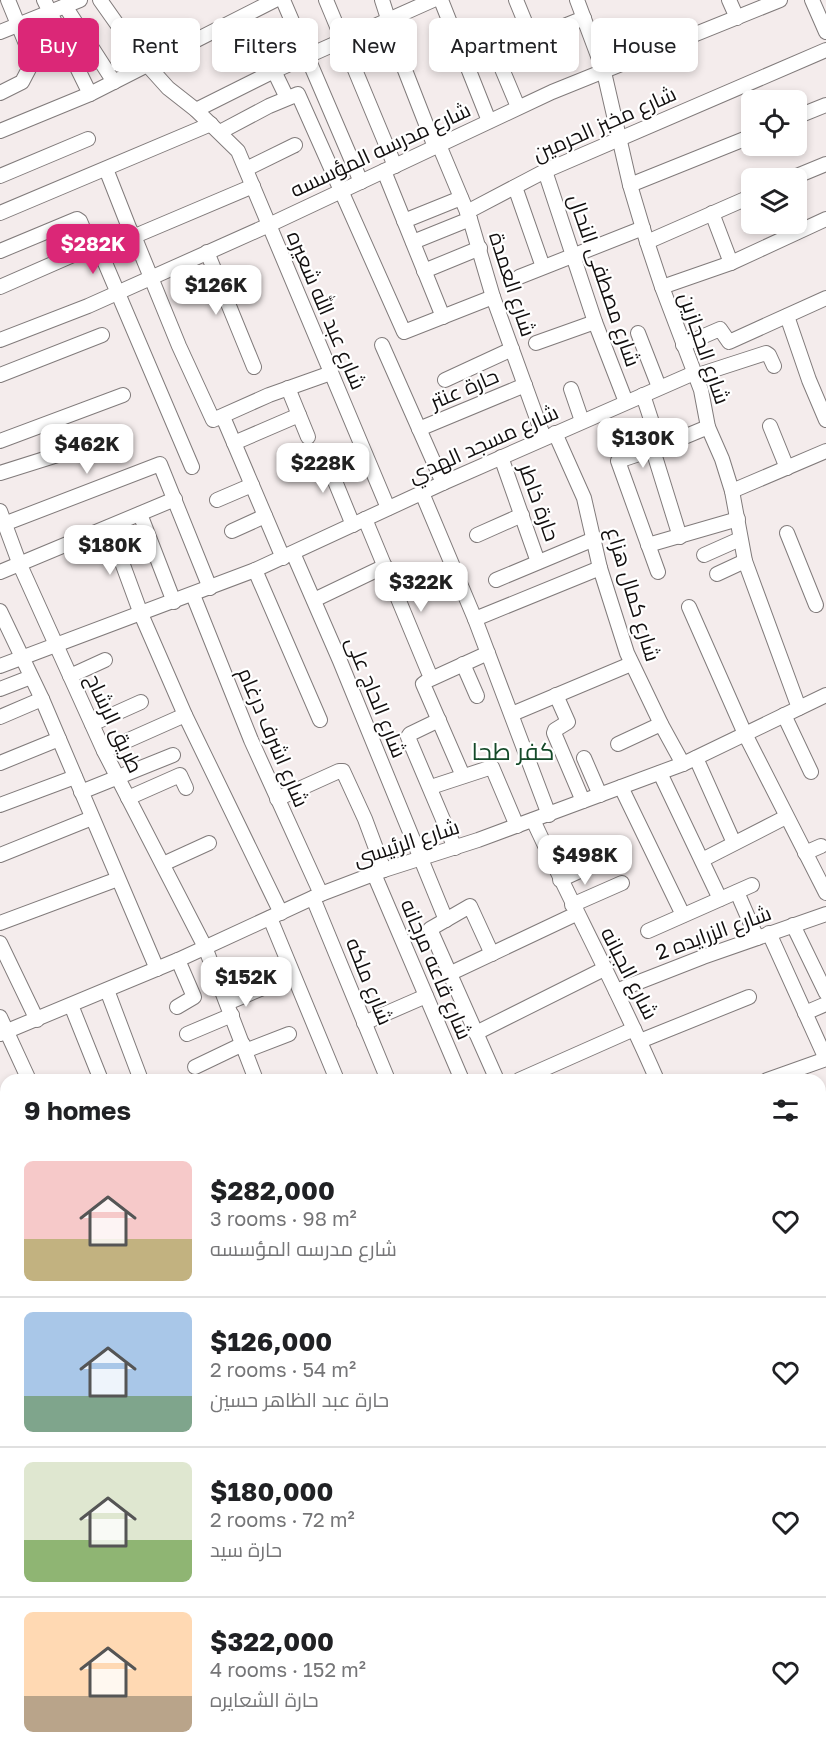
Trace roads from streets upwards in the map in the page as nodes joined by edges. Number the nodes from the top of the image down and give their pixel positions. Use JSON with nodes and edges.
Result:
{"nodes":[{"id":1,"x":8,"y":0,"type":"edge"},
{"id":2,"x":80,"y":0,"type":"edge"},
{"id":3,"x":100,"y":0,"type":"edge"},
{"id":4,"x":275,"y":0,"type":"edge"},
{"id":5,"x":283,"y":0,"type":"edge"},
{"id":6,"x":326,"y":0,"type":"edge"},
{"id":7,"x":382,"y":0,"type":"edge"},
{"id":8,"x":433,"y":0,"type":"edge"},
{"id":9,"x":441,"y":0,"type":"edge"},
{"id":10,"x":577,"y":0,"type":"edge"},
{"id":11,"x":729,"y":0,"type":"edge"},
{"id":12,"x":812,"y":0,"type":"edge"},
{"id":13,"x":519,"y":1,"type":"edge"},
{"id":14,"x":776,"y":1,"type":"edge"},
{"id":15,"x":46,"y":6,"type":"edge"},
{"id":16,"x":65,"y":6,"type":"junction"},
{"id":17,"x":112,"y":18,"type":"edge"},
{"id":18,"x":291,"y":18,"type":"edge"},
{"id":19,"x":334,"y":18,"type":"edge"},
{"id":20,"x":388,"y":18,"type":"edge"},
{"id":21,"x":393,"y":18,"type":"edge"},
{"id":22,"x":584,"y":18,"type":"junction"},
{"id":23,"x":738,"y":18,"type":"junction"},
{"id":24,"x":17,"y":25,"type":"junction"},
{"id":25,"x":0,"y":32,"type":"edge"},
{"id":26,"x":826,"y":32,"type":"edge"},
{"id":27,"x":698,"y":34,"type":"edge"},
{"id":28,"x":591,"y":37,"type":"edge"},
{"id":29,"x":200,"y":39,"type":"edge"},
{"id":30,"x":826,"y":50,"type":"edge"},
{"id":31,"x":135,"y":72,"type":"edge"},
{"id":32,"x":155,"y":72,"type":"edge"},
{"id":33,"x":272,"y":72,"type":"edge"},
{"id":34,"x":274,"y":72,"type":"edge"},
{"id":35,"x":314,"y":72,"type":"edge"},
{"id":36,"x":356,"y":72,"type":"edge"},
{"id":37,"x":406,"y":72,"type":"edge"},
{"id":38,"x":503,"y":72,"type":"edge"},
{"id":39,"x":604,"y":72,"type":"joint"},
{"id":40,"x":114,"y":82,"type":"junction"},
{"id":41,"x":0,"y":93,"type":"edge"},
{"id":42,"x":90,"y":93,"type":"junction"},
{"id":43,"x":286,"y":98,"type":"junction"},
{"id":44,"x":826,"y":105,"type":"edge"},
{"id":45,"x":518,"y":107,"type":"junction"},
{"id":46,"x":196,"y":110,"type":"junction"},
{"id":47,"x":807,"y":113,"type":"edge"},
{"id":48,"x":489,"y":121,"type":"junction"},
{"id":49,"x":216,"y":128,"type":"junction"},
{"id":50,"x":0,"y":131,"type":"edge"},
{"id":51,"x":88,"y":140,"type":"dead end"},
{"id":52,"x":619,"y":140,"type":"junction"},
{"id":53,"x":741,"y":140,"type":"edge"},
{"id":54,"x":295,"y":145,"type":"dead end"},
{"id":55,"x":437,"y":146,"type":"junction"},
{"id":56,"x":826,"y":164,"type":"edge"},
{"id":57,"x":390,"y":168,"type":"junction"},
{"id":58,"x":106,"y":169,"type":"junction"},
{"id":59,"x":246,"y":169,"type":"junction"},
{"id":60,"x":546,"y":171,"type":"junction"},
{"id":61,"x":807,"y":172,"type":"edge"},
{"id":62,"x":0,"y":176,"type":"edge"},
{"id":63,"x":361,"y":182,"type":"junction"},
{"id":64,"x":630,"y":185,"type":"junction"},
{"id":65,"x":253,"y":186,"type":"junction"},
{"id":66,"x":515,"y":187,"type":"junction"},
{"id":67,"x":340,"y":191,"type":"junction"},
{"id":68,"x":461,"y":198,"type":"junction"},
{"id":69,"x":741,"y":201,"type":"edge"},
{"id":70,"x":0,"y":213,"type":"edge"},
{"id":71,"x":712,"y":213,"type":"junction"},
{"id":72,"x":469,"y":215,"type":"junction"},
{"id":73,"x":826,"y":219,"type":"edge"},
{"id":74,"x":404,"y":221,"type":"junction"},
{"id":75,"x":269,"y":225,"type":"junction"},
{"id":76,"x":132,"y":233,"type":"junction"},
{"id":77,"x":645,"y":235,"type":"junction"},
{"id":78,"x":413,"y":242,"type":"junction"},
{"id":79,"x":94,"y":246,"type":"junction"},
{"id":80,"x":480,"y":248,"type":"junction"},
{"id":81,"x":0,"y":251,"type":"edge"},
{"id":82,"x":207,"y":252,"type":"junction"},
{"id":83,"x":573,"y":255,"type":"junction"},
{"id":84,"x":731,"y":263,"type":"junction"},
{"id":85,"x":543,"y":267,"type":"junction"},
{"id":86,"x":424,"y":271,"type":"junction"},
{"id":87,"x":519,"y":277,"type":"dead end"},
{"id":88,"x":150,"y":278,"type":"junction"},
{"id":89,"x":0,"y":287,"type":"edge"},
{"id":90,"x":662,"y":287,"type":"junction"},
{"id":91,"x":118,"y":292,"type":"junction"},
{"id":92,"x":493,"y":297,"type":"junction"},
{"id":93,"x":824,"y":299,"type":"edge"},
{"id":94,"x":826,"y":314,"type":"edge"},
{"id":95,"x":787,"y":316,"type":"junction"},
{"id":96,"x":443,"y":318,"type":"junction"},
{"id":97,"x":595,"y":322,"type":"junction"},
{"id":98,"x":638,"y":333,"type":"dead end"},
{"id":99,"x":102,"y":335,"type":"dead end"},
{"id":100,"x":0,"y":340,"type":"edge"},
{"id":101,"x":536,"y":343,"type":"dead end"},
{"id":102,"x":382,"y":345,"type":"dead end"},
{"id":103,"x":683,"y":345,"type":"junction"},
{"id":104,"x":512,"y":349,"type":"junction"},
{"id":105,"x":774,"y":366,"type":"dead end"},
{"id":106,"x":254,"y":367,"type":"dead end"},
{"id":107,"x":331,"y":373,"type":"junction"},
{"id":108,"x":694,"y":374,"type":"junction"},
{"id":109,"x":0,"y":375,"type":"edge"},
{"id":110,"x":445,"y":380,"type":"dead end"},
{"id":111,"x":525,"y":385,"type":"junction"},
{"id":112,"x":659,"y":387,"type":"junction"},
{"id":113,"x":288,"y":388,"type":"junction"},
{"id":114,"x":571,"y":389,"type":"dead end"},
{"id":115,"x":643,"y":394,"type":"junction"},
{"id":116,"x":123,"y":395,"type":"dead end"},
{"id":117,"x":626,"y":402,"type":"junction"},
{"id":118,"x":299,"y":415,"type":"junction"},
{"id":119,"x":223,"y":417,"type":"junction"},
{"id":120,"x":826,"y":420,"type":"edge"},
{"id":121,"x":582,"y":421,"type":"junction"},
{"id":122,"x":770,"y":426,"type":"dead end"},
{"id":123,"x":708,"y":427,"type":"junction"},
{"id":124,"x":419,"y":429,"type":"junction"},
{"id":125,"x":549,"y":436,"type":"junction"},
{"id":126,"x":308,"y":437,"type":"dead end"},
{"id":127,"x":0,"y":441,"type":"edge"},
{"id":128,"x":234,"y":442,"type":"junction"},
{"id":129,"x":656,"y":448,"type":"junction"},
{"id":130,"x":70,"y":451,"type":"dead end"},
{"id":131,"x":826,"y":451,"type":"edge"},
{"id":132,"x":323,"y":452,"type":"dead end"},
{"id":133,"x":501,"y":457,"type":"junction"},
{"id":134,"x":192,"y":467,"type":"dead end"},
{"id":135,"x":787,"y":468,"type":"junction"},
{"id":136,"x":0,"y":473,"type":"edge"},
{"id":137,"x":443,"y":483,"type":"junction"},
{"id":138,"x":252,"y":485,"type":"junction"},
{"id":139,"x":732,"y":491,"type":"junction"},
{"id":140,"x":422,"y":493,"type":"junction"},
{"id":141,"x":175,"y":499,"type":"junction"},
{"id":142,"x":217,"y":500,"type":"dead end"},
{"id":143,"x":388,"y":508,"type":"junction"},
{"id":144,"x":140,"y":514,"type":"junction"},
{"id":145,"x":522,"y":515,"type":"junction"},
{"id":146,"x":265,"y":516,"type":"junction"},
{"id":147,"x":2,"y":518,"type":"edge"},
{"id":148,"x":738,"y":519,"type":"junction"},
{"id":149,"x":359,"y":522,"type":"junction"},
{"id":150,"x":109,"y":527,"type":"junction"},
{"id":151,"x":232,"y":531,"type":"dead end"},
{"id":152,"x":787,"y":533,"type":"dead end"},
{"id":153,"x":477,"y":535,"type":"dead end"},
{"id":154,"x":680,"y":537,"type":"junction"},
{"id":155,"x":594,"y":539,"type":"junction"},
{"id":156,"x":740,"y":539,"type":"junction"},
{"id":157,"x":648,"y":545,"type":"junction"},
{"id":158,"x":288,"y":555,"type":"junction"},
{"id":159,"x":704,"y":555,"type":"dead end"},
{"id":160,"x":745,"y":561,"type":"junction"},
{"id":161,"x":538,"y":562,"type":"junction"},
{"id":162,"x":20,"y":565,"type":"junction"},
{"id":163,"x":385,"y":566,"type":"junction"},
{"id":164,"x":600,"y":568,"type":"junction"},
{"id":165,"x":255,"y":570,"type":"junction"},
{"id":166,"x":0,"y":572,"type":"edge"},
{"id":167,"x":658,"y":572,"type":"dead end"},
{"id":168,"x":717,"y":574,"type":"dead end"},
{"id":169,"x":495,"y":580,"type":"dead end"},
{"id":170,"x":210,"y":588,"type":"junction"},
{"id":171,"x":193,"y":595,"type":"junction"},
{"id":172,"x":314,"y":600,"type":"junction"},
{"id":173,"x":174,"y":602,"type":"junction"},
{"id":174,"x":817,"y":605,"type":"edge"},
{"id":175,"x":689,"y":607,"type":"dead end"},
{"id":176,"x":141,"y":614,"type":"junction"},
{"id":177,"x":1,"y":617,"type":"edge"},
{"id":178,"x":475,"y":619,"type":"junction"},
{"id":179,"x":56,"y":646,"type":"junction"},
{"id":180,"x":488,"y":653,"type":"junction"},
{"id":181,"x":22,"y":657,"type":"junction"},
{"id":182,"x":105,"y":660,"type":"dead end"},
{"id":183,"x":463,"y":664,"type":"junction"},
{"id":184,"x":631,"y":664,"type":"junction"},
{"id":185,"x":0,"y":666,"type":"edge"},
{"id":186,"x":70,"y":676,"type":"junction"},
{"id":187,"x":31,"y":677,"type":"junction"},
{"id":188,"x":431,"y":679,"type":"junction"},
{"id":189,"x":0,"y":689,"type":"edge"},
{"id":190,"x":556,"y":695,"type":"junction"},
{"id":191,"x":477,"y":696,"type":"dead end"},
{"id":192,"x":42,"y":699,"type":"junction"},
{"id":193,"x":825,"y":699,"type":"edge"},
{"id":194,"x":141,"y":702,"type":"dead end"},
{"id":195,"x":799,"y":708,"type":"junction"},
{"id":196,"x":512,"y":714,"type":"junction"},
{"id":197,"x":185,"y":715,"type":"junction"},
{"id":198,"x":784,"y":715,"type":"junction"},
{"id":199,"x":0,"y":717,"type":"edge"},
{"id":200,"x":320,"y":720,"type":"dead end"},
{"id":201,"x":439,"y":720,"type":"junction"},
{"id":202,"x":92,"y":724,"type":"junction"},
{"id":203,"x":661,"y":724,"type":"junction"},
{"id":204,"x":745,"y":734,"type":"junction"},
{"id":205,"x":59,"y":739,"type":"junction"},
{"id":206,"x":618,"y":744,"type":"dead end"},
{"id":207,"x":104,"y":751,"type":"junction"},
{"id":208,"x":173,"y":755,"type":"dead end"},
{"id":209,"x":696,"y":758,"type":"junction"},
{"id":210,"x":584,"y":759,"type":"dead end"},
{"id":211,"x":0,"y":763,"type":"edge"},
{"id":212,"x":683,"y":764,"type":"junction"},
{"id":213,"x":811,"y":772,"type":"dead end"},
{"id":214,"x":660,"y":773,"type":"junction"},
{"id":215,"x":463,"y":776,"type":"junction"},
{"id":216,"x":75,"y":777,"type":"junction"},
{"id":217,"x":117,"y":777,"type":"junction"},
{"id":218,"x":621,"y":787,"type":"junction"},
{"id":219,"x":186,"y":788,"type":"dead end"},
{"id":220,"x":431,"y":788,"type":"junction"},
{"id":221,"x":81,"y":792,"type":"junction"},
{"id":222,"x":600,"y":795,"type":"junction"},
{"id":223,"x":128,"y":798,"type":"junction"},
{"id":224,"x":277,"y":798,"type":"junction"},
{"id":225,"x":583,"y":801,"type":"junction"},
{"id":226,"x":0,"y":805,"type":"edge"},
{"id":227,"x":549,"y":814,"type":"junction"},
{"id":228,"x":786,"y":816,"type":"junction"},
{"id":229,"x":93,"y":818,"type":"junction"},
{"id":230,"x":533,"y":820,"type":"junction"},
{"id":231,"x":517,"y":825,"type":"junction"},
{"id":232,"x":209,"y":843,"type":"dead end"},
{"id":233,"x":734,"y":843,"type":"junction"},
{"id":234,"x":821,"y":846,"type":"dead end"},
{"id":235,"x":455,"y":848,"type":"junction"},
{"id":236,"x":805,"y":853,"type":"junction"},
{"id":237,"x":0,"y":855,"type":"edge"},
{"id":238,"x":419,"y":859,"type":"junction"},
{"id":239,"x":702,"y":860,"type":"junction"},
{"id":240,"x":597,"y":863,"type":"dead end"},
{"id":241,"x":163,"y":864,"type":"junction"},
{"id":242,"x":379,"y":872,"type":"junction"},
{"id":243,"x":118,"y":879,"type":"junction"},
{"id":244,"x":560,"y":880,"type":"junction"},
{"id":245,"x":622,"y":883,"type":"dead end"},
{"id":246,"x":752,"y":885,"type":"dead end"},
{"id":247,"x":737,"y":892,"type":"junction"},
{"id":248,"x":826,"y":892,"type":"edge"},
{"id":249,"x":317,"y":896,"type":"junction"},
{"id":250,"x":720,"y":899,"type":"junction"},
{"id":251,"x":574,"y":909,"type":"junction"},
{"id":252,"x":826,"y":914,"type":"edge"},
{"id":253,"x":275,"y":915,"type":"junction"},
{"id":254,"x":683,"y":915,"type":"junction"},
{"id":255,"x":446,"y":920,"type":"junction"},
{"id":256,"x":0,"y":923,"type":"edge"},
{"id":257,"x":794,"y":926,"type":"junction"},
{"id":258,"x":648,"y":931,"type":"dead end"},
{"id":259,"x":763,"y":936,"type":"junction"},
{"id":260,"x":0,"y":944,"type":"edge"},
{"id":261,"x":205,"y":947,"type":"junction"},
{"id":262,"x":492,"y":954,"type":"junction"},
{"id":263,"x":178,"y":960,"type":"junction"},
{"id":264,"x":157,"y":969,"type":"junction"},
{"id":265,"x":604,"y":969,"type":"junction"},
{"id":266,"x":449,"y":974,"type":"junction"},
{"id":267,"x":270,"y":986,"type":"dead end"},
{"id":268,"x":106,"y":990,"type":"junction"},
{"id":269,"x":615,"y":991,"type":"junction"},
{"id":270,"x":826,"y":993,"type":"edge"},
{"id":271,"x":426,"y":996,"type":"junction"},
{"id":272,"x":749,"y":997,"type":"dead end"},
{"id":273,"x":826,"y":1004,"type":"edge"},
{"id":274,"x":71,"y":1005,"type":"junction"},
{"id":275,"x":177,"y":1007,"type":"dead end"},
{"id":276,"x":230,"y":1009,"type":"junction"},
{"id":277,"x":805,"y":1013,"type":"junction"},
{"id":278,"x":0,"y":1017,"type":"edge"},
{"id":279,"x":37,"y":1020,"type":"junction"},
{"id":280,"x":364,"y":1023,"type":"junction"},
{"id":281,"x":4,"y":1033,"type":"edge"},
{"id":282,"x":476,"y":1033,"type":"junction"},
{"id":283,"x":187,"y":1034,"type":"dead end"},
{"id":284,"x":289,"y":1034,"type":"dead end"},
{"id":285,"x":637,"y":1035,"type":"junction"},
{"id":286,"x":244,"y":1048,"type":"junction"},
{"id":287,"x":826,"y":1059,"type":"edge"},
{"id":288,"x":195,"y":1067,"type":"dead end"},
{"id":289,"x":26,"y":1074,"type":"edge"},
{"id":290,"x":99,"y":1074,"type":"edge"},
{"id":291,"x":139,"y":1074,"type":"edge"},
{"id":292,"x":254,"y":1074,"type":"edge"},
{"id":293,"x":335,"y":1074,"type":"edge"},
{"id":294,"x":385,"y":1074,"type":"edge"},
{"id":295,"x":459,"y":1074,"type":"edge"},
{"id":296,"x":494,"y":1074,"type":"edge"},
{"id":297,"x":535,"y":1074,"type":"edge"},
{"id":298,"x":654,"y":1074,"type":"edge"},
{"id":299,"x":784,"y":1074,"type":"edge"}],
"edges":[{"from":1,"to":24,"type":"street"},
{"from":2,"to":16,"type":"street"},
{"from":3,"to":17,"type":"street","name":"شارع عبد الله شعيره"},
{"from":4,"to":29,"type":"street"},
{"from":5,"to":18,"type":"street"},
{"from":6,"to":19,"type":"street"},
{"from":7,"to":20,"type":"street","name":"شارع العمدة"},
{"from":8,"to":21,"type":"street"},
{"from":9,"to":48,"type":"street"},
{"from":10,"to":22,"type":"street","name":"شارع الحجازين"},
{"from":11,"to":23,"type":"street"},
{"from":12,"to":26,"type":"street"},
{"from":13,"to":22,"type":"street"},
{"from":14,"to":23,"type":"street","name":"شارع مدرسه المؤسسه"},
{"from":15,"to":16,"type":"street"},
{"from":15,"to":24,"type":"street"},
{"from":15,"to":42,"type":"street"},
{"from":16,"to":40,"type":"street"},
{"from":22,"to":28,"type":"street","name":"شارع الحجازين"},
{"from":23,"to":27,"type":"street","name":"شارع مدرسه المؤسسه"},
{"from":24,"to":25,"type":"street"},
{"from":24,"to":41,"type":"street"},
{"from":30,"to":52,"type":"street","name":"شارع مخبز الحرمين"},
{"from":31,"to":40,"type":"street"},
{"from":32,"to":46,"type":"street","name":"شارع عبد الله شعيره"},
{"from":33,"to":46,"type":"street"},
{"from":34,"to":43,"type":"street"},
{"from":35,"to":63,"type":"street"},
{"from":36,"to":57,"type":"street"},
{"from":37,"to":55,"type":"street","name":"شارع العمدة"},
{"from":38,"to":45,"type":"street"},
{"from":39,"to":45,"type":"street","name":"شارع مدرسه المؤسسه"},
{"from":39,"to":52,"type":"street","name":"شارع الحجازين"},
{"from":40,"to":42,"type":"street"},
{"from":42,"to":50,"type":"street"},
{"from":43,"to":49,"type":"street"},
{"from":43,"to":67,"type":"street"},
{"from":44,"to":47,"type":"street"},
{"from":45,"to":48,"type":"street","name":"شارع مدرسه المؤسسه"},
{"from":46,"to":49,"type":"street","name":"شارع عبد الله شعيره"},
{"from":48,"to":55,"type":"street","name":"شارع مدرسه المؤسسه"},
{"from":49,"to":58,"type":"street"},
{"from":49,"to":59,"type":"street","name":"شارع عبد الله شعيره"},
{"from":51,"to":62,"type":"street"},
{"from":52,"to":60,"type":"street","name":"شارع مخبز الحرمين"},
{"from":52,"to":64,"type":"street","name":"شارع الحجازين"},
{"from":53,"to":64,"type":"street"},
{"from":54,"to":59,"type":"street"},
{"from":55,"to":57,"type":"street","name":"شارع مدرسه المؤسسه"},
{"from":55,"to":68,"type":"street","name":"شارع العمدة"},
{"from":56,"to":61,"type":"street"},
{"from":57,"to":63,"type":"street","name":"شارع مدرسه المؤسسه"},
{"from":57,"to":74,"type":"street"},
{"from":58,"to":70,"type":"street"},
{"from":58,"to":76,"type":"street"},
{"from":59,"to":65,"type":"street","name":"شارع عبد الله شعيره"},
{"from":60,"to":66,"type":"street","name":"شارع مخبز الحرمين"},
{"from":60,"to":83,"type":"street","name":"شارع مصطفى النحال"},
{"from":63,"to":67,"type":"street","name":"شارع مدرسه المؤسسه"},
{"from":64,"to":77,"type":"street","name":"شارع الحجازين"},
{"from":65,"to":75,"type":"street","name":"شارع عبد الله شعيره"},
{"from":65,"to":76,"type":"street"},
{"from":66,"to":72,"type":"street","name":"شارع مخبز الحرمين"},
{"from":66,"to":85,"type":"street"},
{"from":67,"to":75,"type":"street","name":"شارع مدرسه المؤسسه"},
{"from":67,"to":96,"type":"street"},
{"from":68,"to":72,"type":"street","name":"شارع العمدة"},
{"from":68,"to":74,"type":"street"},
{"from":69,"to":71,"type":"street"},
{"from":71,"to":77,"type":"street"},
{"from":71,"to":84,"type":"street"},
{"from":72,"to":78,"type":"street","name":"شارع مخبز الحرمين"},
{"from":72,"to":80,"type":"street","name":"شارع العمدة"},
{"from":73,"to":84,"type":"street"},
{"from":74,"to":78,"type":"street"},
{"from":75,"to":82,"type":"street","name":"شارع مدرسه المؤسسه"},
{"from":75,"to":107,"type":"street","name":"شارع عبد الله شعيره"},
{"from":76,"to":79,"type":"street"},
{"from":76,"to":88,"type":"street"},
{"from":77,"to":83,"type":"street"},
{"from":77,"to":90,"type":"street","name":"شارع الحجازين"},
{"from":78,"to":86,"type":"street"},
{"from":79,"to":81,"type":"street"},
{"from":79,"to":89,"type":"street"},
{"from":79,"to":91,"type":"street"},
{"from":80,"to":86,"type":"street"},
{"from":80,"to":92,"type":"street","name":"شارع العمدة"},
{"from":82,"to":88,"type":"street","name":"شارع مدرسه المؤسسه"},
{"from":82,"to":106,"type":"street"},
{"from":83,"to":85,"type":"street"},
{"from":83,"to":97,"type":"street","name":"شارع مصطفى النحال"},
{"from":84,"to":90,"type":"street"},
{"from":85,"to":87,"type":"street"},
{"from":86,"to":96,"type":"street"},
{"from":88,"to":91,"type":"street","name":"شارع مدرسه المؤسسه"},
{"from":88,"to":119,"type":"street"},
{"from":90,"to":103,"type":"street","name":"شارع الحجازين"},
{"from":91,"to":100,"type":"street","name":"شارع مدرسه المؤسسه"},
{"from":91,"to":134,"type":"street"},
{"from":92,"to":96,"type":"street"},
{"from":92,"to":104,"type":"street","name":"شارع العمدة"},
{"from":93,"to":94,"type":"street"},
{"from":93,"to":95,"type":"street"},
{"from":95,"to":103,"type":"street"},
{"from":95,"to":120,"type":"street"},
{"from":97,"to":101,"type":"street"},
{"from":97,"to":117,"type":"street","name":"شارع مصطفى النحال"},
{"from":98,"to":112,"type":"street"},
{"from":99,"to":109,"type":"street"},
{"from":102,"to":124,"type":"street"},
{"from":103,"to":108,"type":"street","name":"شارع الحجازين"},
{"from":104,"to":110,"type":"street"},
{"from":104,"to":111,"type":"street","name":"شارع العمدة"},
{"from":105,"to":108,"type":"street","name":"شارع مسجد الهدي"},
{"from":107,"to":113,"type":"street"},
{"from":107,"to":143,"type":"street","name":"شارع عبد الله شعيره"},
{"from":108,"to":112,"type":"street","name":"شارع مسجد الهدي"},
{"from":108,"to":123,"type":"street","name":"شارع الحجازين"},
{"from":111,"to":124,"type":"street","name":"حارة عنتر"},
{"from":111,"to":125,"type":"street","name":"شارع العمدة"},
{"from":112,"to":115,"type":"street","name":"شارع مسجد الهدي"},
{"from":113,"to":118,"type":"street"},
{"from":113,"to":119,"type":"street"},
{"from":114,"to":121,"type":"street"},
{"from":115,"to":117,"type":"street","name":"شارع مسجد الهدي"},
{"from":115,"to":129,"type":"street"},
{"from":116,"to":127,"type":"street"},
{"from":117,"to":121,"type":"street","name":"شارع مسجد الهدي"},
{"from":118,"to":126,"type":"street"},
{"from":118,"to":128,"type":"street"},
{"from":119,"to":128,"type":"street","name":"شارع الحاج على"},
{"from":121,"to":125,"type":"street","name":"شارع مسجد الهدي"},
{"from":122,"to":135,"type":"street"},
{"from":123,"to":129,"type":"street"},
{"from":123,"to":139,"type":"street","name":"شارع الحجازين"},
{"from":124,"to":137,"type":"street"},
{"from":125,"to":133,"type":"street","name":"شارع مسجد الهدي"},
{"from":125,"to":155,"type":"street","name":"شارع كمال هزاع"},
{"from":128,"to":138,"type":"street","name":"شارع الحاج على"},
{"from":129,"to":154,"type":"street"},
{"from":129,"to":157,"type":"street"},
{"from":130,"to":136,"type":"street"},
{"from":131,"to":135,"type":"street"},
{"from":132,"to":149,"type":"street"},
{"from":133,"to":137,"type":"street","name":"شارع مسجد الهدي"},
{"from":133,"to":145,"type":"street","name":"حارة خاطر"},
{"from":135,"to":139,"type":"street"},
{"from":137,"to":140,"type":"street","name":"شارع مسجد الهدي"},
{"from":138,"to":142,"type":"street"},
{"from":138,"to":146,"type":"street","name":"شارع الحاج على"},
{"from":139,"to":148,"type":"street","name":"شارع الحجازين"},
{"from":140,"to":143,"type":"street","name":"شارع مسجد الهدي"},
{"from":140,"to":178,"type":"street"},
{"from":141,"to":144,"type":"street"},
{"from":141,"to":147,"type":"street"},
{"from":141,"to":170,"type":"street"},
{"from":143,"to":149,"type":"street","name":"شارع مسجد الهدي"},
{"from":144,"to":150,"type":"street"},
{"from":144,"to":173,"type":"street"},
{"from":145,"to":153,"type":"street"},
{"from":145,"to":161,"type":"street","name":"حارة خاطر"},
{"from":146,"to":151,"type":"street"},
{"from":146,"to":158,"type":"street","name":"شارع الحاج على"},
{"from":147,"to":162,"type":"street","name":"طريق الرشاح"},
{"from":148,"to":154,"type":"street"},
{"from":148,"to":156,"type":"street","name":"شارع الحجازين"},
{"from":149,"to":158,"type":"street","name":"شارع مسجد الهدي"},
{"from":149,"to":163,"type":"street"},
{"from":150,"to":162,"type":"street"},
{"from":150,"to":176,"type":"street"},
{"from":152,"to":174,"type":"street"},
{"from":154,"to":157,"type":"street"},
{"from":155,"to":161,"type":"street"},
{"from":155,"to":164,"type":"street","name":"شارع كمال هزاع"},
{"from":156,"to":159,"type":"street"},
{"from":156,"to":160,"type":"street","name":"شارع الحجازين"},
{"from":157,"to":167,"type":"street"},
{"from":158,"to":165,"type":"street","name":"شارع مسجد الهدي"},
{"from":158,"to":172,"type":"street","name":"شارع الحاج على"},
{"from":160,"to":168,"type":"street"},
{"from":160,"to":195,"type":"street","name":"شارع الحجازين"},
{"from":161,"to":169,"type":"street"},
{"from":162,"to":166,"type":"street"},
{"from":162,"to":179,"type":"street","name":"طريق الرشاح"},
{"from":163,"to":172,"type":"street"},
{"from":163,"to":188,"type":"street"},
{"from":164,"to":178,"type":"street"},
{"from":164,"to":184,"type":"street","name":"شارع كمال هزاع"},
{"from":165,"to":170,"type":"street","name":"شارع مسجد الهدي"},
{"from":165,"to":200,"type":"street"},
{"from":170,"to":171,"type":"street","name":"شارع مسجد الهدي"},
{"from":171,"to":173,"type":"street","name":"شارع مسجد الهدي"},
{"from":171,"to":224,"type":"street","name":"شارع اشرف درغام"},
{"from":172,"to":238,"type":"street","name":"شارع الحاج على"},
{"from":173,"to":176,"type":"street","name":"شارع مسجد الهدي"},
{"from":175,"to":204,"type":"street"},
{"from":176,"to":179,"type":"street","name":"شارع مسجد الهدي"},
{"from":176,"to":197,"type":"street"},
{"from":177,"to":181,"type":"street"},
{"from":178,"to":180,"type":"street"},
{"from":179,"to":181,"type":"street","name":"شارع مسجد الهدي"},
{"from":179,"to":186,"type":"street","name":"طريق الرشاح"},
{"from":180,"to":183,"type":"street"},
{"from":180,"to":196,"type":"street"},
{"from":181,"to":185,"type":"street","name":"شارع مسجد الهدي"},
{"from":181,"to":187,"type":"street"},
{"from":182,"to":186,"type":"street"},
{"from":183,"to":188,"type":"street"},
{"from":183,"to":191,"type":"street"},
{"from":184,"to":190,"type":"street"},
{"from":184,"to":203,"type":"street","name":"شارع كمال هزاع"},
{"from":186,"to":202,"type":"street","name":"طريق الرشاح"},
{"from":187,"to":189,"type":"street"},
{"from":187,"to":192,"type":"street"},
{"from":188,"to":201,"type":"street"},
{"from":190,"to":196,"type":"street"},
{"from":190,"to":225,"type":"street"},
{"from":192,"to":199,"type":"street"},
{"from":192,"to":205,"type":"street"},
{"from":193,"to":195,"type":"street","name":"شارع الرئيسى"},
{"from":194,"to":202,"type":"street"},
{"from":195,"to":198,"type":"street","name":"شارع الرئيسى"},
{"from":196,"to":227,"type":"street"},
{"from":197,"to":207,"type":"street"},
{"from":197,"to":253,"type":"street"},
{"from":198,"to":204,"type":"street","name":"شارع الرئيسى"},
{"from":198,"to":213,"type":"street"},
{"from":201,"to":215,"type":"street"},
{"from":201,"to":220,"type":"street"},
{"from":202,"to":207,"type":"street","name":"طريق الرشاح"},
{"from":203,"to":206,"type":"street"},
{"from":203,"to":212,"type":"street","name":"شارع كمال هزاع"},
{"from":204,"to":209,"type":"street","name":"شارع الرئيسى"},
{"from":204,"to":228,"type":"street"},
{"from":205,"to":211,"type":"street"},
{"from":205,"to":216,"type":"street"},
{"from":207,"to":217,"type":"street","name":"طريق الرشاح"},
{"from":208,"to":217,"type":"street"},
{"from":209,"to":212,"type":"street","name":"شارع الرئيسى"},
{"from":209,"to":233,"type":"street"},
{"from":210,"to":222,"type":"street"},
{"from":212,"to":214,"type":"street","name":"شارع الرئيسى"},
{"from":214,"to":218,"type":"street","name":"شارع الرئيسى"},
{"from":214,"to":239,"type":"street"},
{"from":215,"to":220,"type":"street"},
{"from":215,"to":231,"type":"street"},
{"from":216,"to":221,"type":"street"},
{"from":216,"to":226,"type":"street"},
{"from":217,"to":221,"type":"street"},
{"from":217,"to":223,"type":"street","name":"طريق الرشاح"},
{"from":218,"to":222,"type":"street","name":"شارع الرئيسى"},
{"from":218,"to":254,"type":"street"},
{"from":219,"to":223,"type":"street"},
{"from":220,"to":235,"type":"street"},
{"from":221,"to":229,"type":"street"},
{"from":222,"to":225,"type":"street","name":"شارع الرئيسى"},
{"from":223,"to":241,"type":"street","name":"طريق الرشاح"},
{"from":224,"to":242,"type":"street","name":"شارع قاعه مرجانه"},
{"from":224,"to":249,"type":"street","name":"شارع اشرف درغام"},
{"from":225,"to":227,"type":"street","name":"شارع الرئيسى"},
{"from":227,"to":230,"type":"street","name":"شارع الرئيسى"},
{"from":228,"to":233,"type":"street"},
{"from":228,"to":236,"type":"street"},
{"from":229,"to":237,"type":"street"},
{"from":229,"to":243,"type":"street"},
{"from":230,"to":231,"type":"street","name":"شارع الرئيسى"},
{"from":230,"to":244,"type":"street","name":"شارع الجبانه"},
{"from":231,"to":235,"type":"street","name":"شارع الرئيسى"},
{"from":232,"to":241,"type":"street"},
{"from":233,"to":239,"type":"street"},
{"from":234,"to":236,"type":"street"},
{"from":235,"to":238,"type":"street","name":"شارع الرئيسى"},
{"from":236,"to":248,"type":"street"},
{"from":238,"to":242,"type":"street","name":"شارع الرئيسى"},
{"from":238,"to":255,"type":"street","name":"شارع الحاج على"},
{"from":239,"to":250,"type":"street"},
{"from":240,"to":244,"type":"street"},
{"from":241,"to":261,"type":"street","name":"طريق الرشاح"},
{"from":242,"to":249,"type":"street","name":"شارع الرئيسى"},
{"from":242,"to":271,"type":"street","name":"شارع قاعه مرجانه"},
{"from":243,"to":256,"type":"street"},
{"from":243,"to":264,"type":"street"},
{"from":244,"to":251,"type":"street","name":"شارع الجبانه"},
{"from":245,"to":251,"type":"street"},
{"from":246,"to":247,"type":"street"},
{"from":247,"to":250,"type":"street"},
{"from":247,"to":259,"type":"street"},
{"from":249,"to":253,"type":"street","name":"شارع الرئيسى"},
{"from":249,"to":280,"type":"street","name":"شارع ملكه"},
{"from":250,"to":254,"type":"street"},
{"from":251,"to":262,"type":"street"},
{"from":251,"to":265,"type":"street","name":"شارع الجبانه"},
{"from":252,"to":257,"type":"street","name":"شارع الزرايده 2"},
{"from":253,"to":261,"type":"street","name":"شارع الرئيسى"},
{"from":253,"to":293,"type":"street"},
{"from":254,"to":258,"type":"street"},
{"from":255,"to":262,"type":"street"},
{"from":255,"to":266,"type":"street"},
{"from":257,"to":259,"type":"street","name":"شارع الزرايده 2"},
{"from":257,"to":270,"type":"street"},
{"from":259,"to":269,"type":"street","name":"شارع الزرايده 2"},
{"from":259,"to":277,"type":"street"},
{"from":260,"to":279,"type":"street"},
{"from":261,"to":263,"type":"street","name":"شارع الرئيسى"},
{"from":261,"to":276,"type":"street","name":"طريق الرشاح"},
{"from":262,"to":266,"type":"street"},
{"from":263,"to":264,"type":"street","name":"شارع الرئيسى"},
{"from":263,"to":275,"type":"street"},
{"from":264,"to":268,"type":"street","name":"شارع الرئيسى"},
{"from":265,"to":269,"type":"street","name":"شارع الجبانه"},
{"from":265,"to":282,"type":"street"},
{"from":266,"to":282,"type":"street"},
{"from":267,"to":276,"type":"street"},
{"from":268,"to":274,"type":"street","name":"شارع الرئيسى"},
{"from":268,"to":291,"type":"street"},
{"from":269,"to":285,"type":"street","name":"شارع الجبانه"},
{"from":271,"to":280,"type":"street"},
{"from":271,"to":295,"type":"street","name":"شارع قاعه مرجانه"},
{"from":272,"to":285,"type":"street"},
{"from":273,"to":277,"type":"street"},
{"from":274,"to":279,"type":"street","name":"شارع الرئيسى"},
{"from":274,"to":290,"type":"street"},
{"from":276,"to":283,"type":"street"},
{"from":276,"to":286,"type":"street","name":"طريق الرشاح"},
{"from":277,"to":287,"type":"street"},
{"from":278,"to":281,"type":"street"},
{"from":279,"to":281,"type":"street","name":"شارع الرئيسى"},
{"from":280,"to":294,"type":"street","name":"شارع ملكه"},
{"from":281,"to":289,"type":"street"},
{"from":282,"to":296,"type":"street"},
{"from":284,"to":286,"type":"street"},
{"from":285,"to":297,"type":"street"},
{"from":285,"to":298,"type":"street","name":"شارع الجبانه"},
{"from":286,"to":288,"type":"street"},
{"from":286,"to":292,"type":"street","name":"طريق الرشاح"},
{"from":287,"to":299,"type":"street"}]}
